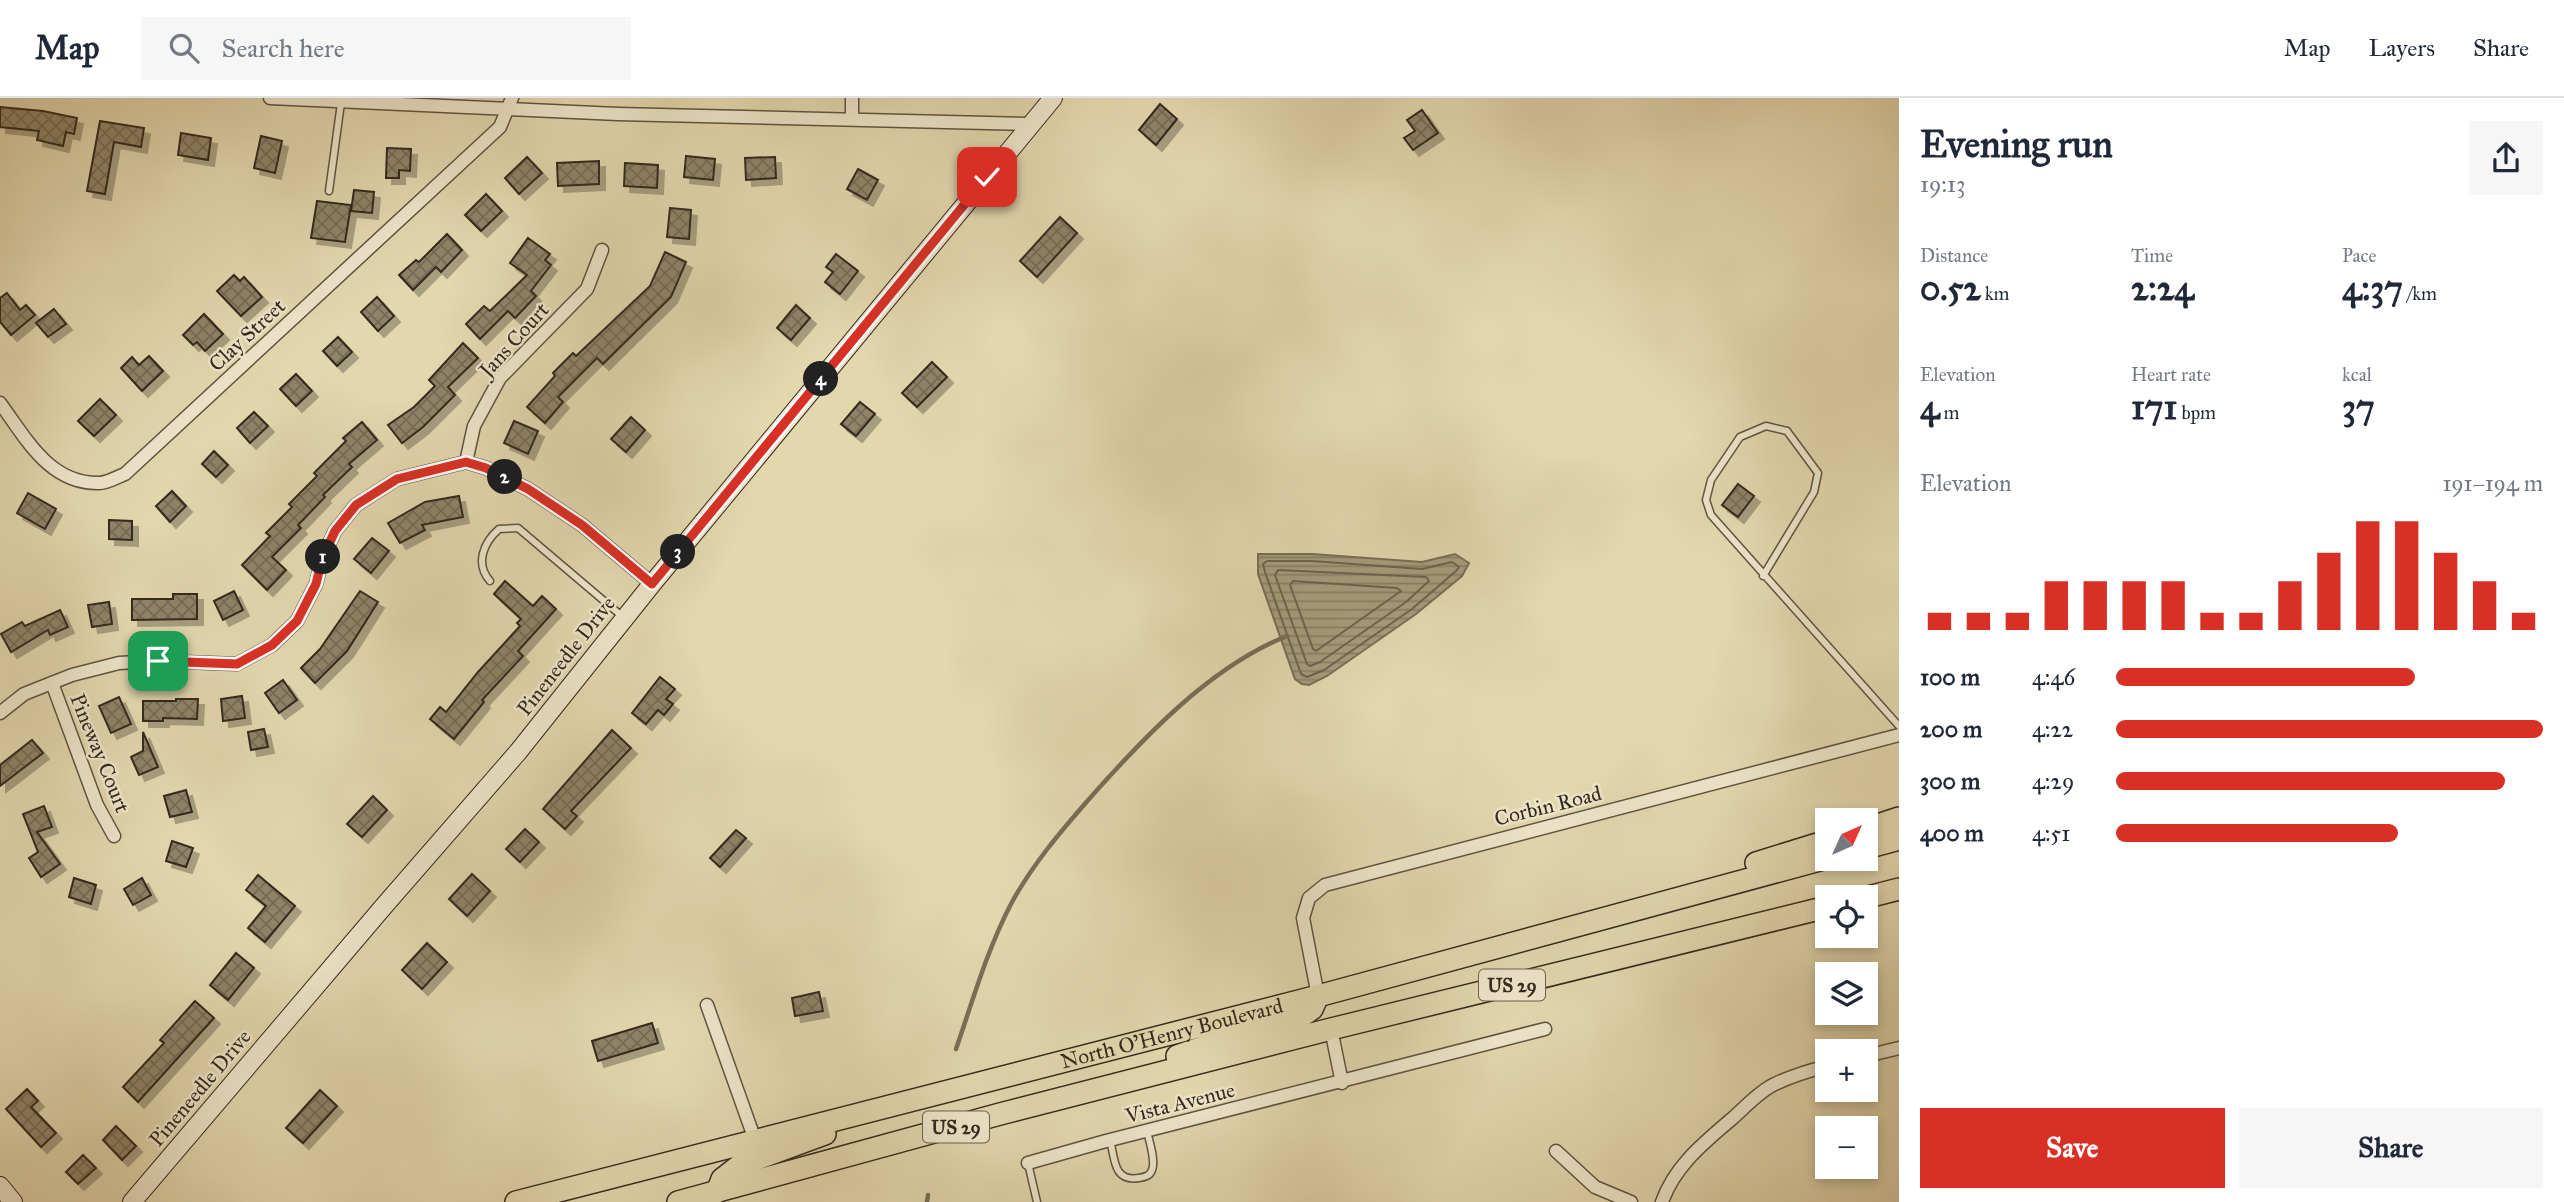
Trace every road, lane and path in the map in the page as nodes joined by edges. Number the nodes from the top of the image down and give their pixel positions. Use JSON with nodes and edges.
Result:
{"nodes":[{"id":1,"x":270,"y":98,"type":"edge"},
{"id":2,"x":852,"y":98,"type":"edge"},
{"id":3,"x":1053,"y":98,"type":"edge"},
{"id":4,"x":341,"y":103,"type":"junction"},
{"id":5,"x":510,"y":103,"type":"edge"},
{"id":6,"x":852,"y":119,"type":"junction"},
{"id":7,"x":1031,"y":124,"type":"junction"},
{"id":8,"x":329,"y":191,"type":"dead end"},
{"id":9,"x":603,"y":250,"type":"dead end"},
{"id":10,"x":0,"y":403,"type":"edge"},
{"id":11,"x":466,"y":462,"type":"junction"},
{"id":12,"x":1763,"y":576,"type":"junction"},
{"id":13,"x":490,"y":581,"type":"dead end"},
{"id":14,"x":652,"y":584,"type":"junction"},
{"id":15,"x":624,"y":619,"type":"junction"},
{"id":16,"x":52,"y":683,"type":"junction"},
{"id":17,"x":0,"y":713,"type":"edge"},
{"id":18,"x":1899,"y":726,"type":"edge"},
{"id":19,"x":1899,"y":735,"type":"edge"},
{"id":20,"x":1899,"y":818,"type":"edge"},
{"id":21,"x":1878,"y":825,"type":"edge"},
{"id":22,"x":114,"y":836,"type":"dead end"},
{"id":23,"x":1899,"y":839,"type":"edge"},
{"id":24,"x":1815,"y":845,"type":"edge"},
{"id":25,"x":1878,"y":845,"type":"edge"},
{"id":26,"x":1815,"y":861,"type":"edge"},
{"id":27,"x":1899,"y":889,"type":"edge"},
{"id":28,"x":1878,"y":894,"type":"edge"},
{"id":29,"x":1815,"y":910,"type":"edge"},
{"id":30,"x":1617,"y":913,"type":"junction"},
{"id":31,"x":1318,"y":996,"type":"junction"},
{"id":32,"x":706,"y":1005,"type":"dead end"},
{"id":33,"x":1331,"y":1029,"type":"junction"},
{"id":34,"x":1545,"y":1029,"type":"dead end"},
{"id":35,"x":1899,"y":1048,"type":"edge"},
{"id":36,"x":1878,"y":1053,"type":"edge"},
{"id":37,"x":1815,"y":1069,"type":"edge"},
{"id":38,"x":1342,"y":1083,"type":"junction"},
{"id":39,"x":1074,"y":1095,"type":"junction"},
{"id":40,"x":920,"y":1099,"type":"junction"},
{"id":41,"x":1147,"y":1131,"type":"junction"},
{"id":42,"x":755,"y":1140,"type":"junction"},
{"id":43,"x":1110,"y":1140,"type":"junction"},
{"id":44,"x":1556,"y":1151,"type":"dead end"},
{"id":45,"x":1028,"y":1163,"type":"joint"},
{"id":46,"x":0,"y":1186,"type":"edge"},
{"id":47,"x":718,"y":1197,"type":"edge"},
{"id":48,"x":13,"y":1202,"type":"edge"},
{"id":49,"x":132,"y":1202,"type":"edge"},
{"id":50,"x":516,"y":1202,"type":"edge"},
{"id":51,"x":678,"y":1202,"type":"edge"},
{"id":52,"x":1037,"y":1202,"type":"edge"},
{"id":53,"x":1631,"y":1202,"type":"edge"},
{"id":54,"x":1662,"y":1202,"type":"edge"}],
"edges":[{"from":1,"to":4,"type":"street"},
{"from":2,"to":6,"type":"street"},
{"from":3,"to":7,"type":"street","name":"Pineneedle Drive"},
{"from":4,"to":5,"type":"street"},
{"from":4,"to":8,"type":"lane"},
{"from":5,"to":6,"type":"street"},
{"from":5,"to":10,"type":"street","name":"Clay Street"},
{"from":6,"to":7,"type":"street"},
{"from":7,"to":14,"type":"street","name":"Pineneedle Drive"},
{"from":9,"to":11,"type":"street","name":"Jans Court"},
{"from":11,"to":14,"type":"street"},
{"from":11,"to":16,"type":"street"},
{"from":12,"to":12,"type":"lane"},
{"from":12,"to":18,"type":"lane"},
{"from":13,"to":15,"type":"lane"},
{"from":14,"to":15,"type":"street","name":"Pineneedle Drive"},
{"from":15,"to":49,"type":"street","name":"Pineneedle Drive"},
{"from":16,"to":17,"type":"street"},
{"from":16,"to":22,"type":"street","name":"Pineway Court"},
{"from":19,"to":31,"type":"street","name":"Corbin Road"},
{"from":20,"to":21,"type":"highway"},
{"from":23,"to":25,"type":"highway"},
{"from":24,"to":30,"type":"highway"},
{"from":26,"to":30,"type":"highway","name":"North O'Henry Boulevard","number":"US 29"},
{"from":27,"to":28,"type":"highway"},
{"from":29,"to":33,"type":"highway","name":"North O'Henry Boulevard","number":"US 29"},
{"from":30,"to":31,"type":"highway","name":"North O'Henry Boulevard","number":"US 29"},
{"from":31,"to":39,"type":"highway"},
{"from":31,"to":40,"type":"highway","name":"North O'Henry Boulevard","number":"US 29"},
{"from":32,"to":42,"type":"street"},
{"from":33,"to":38,"type":"street"},
{"from":33,"to":39,"type":"highway","name":"North O'Henry Boulevard","number":"US 29"},
{"from":34,"to":38,"type":"street","name":"Vista Avenue"},
{"from":35,"to":36,"type":"street"},
{"from":37,"to":54,"type":"street"},
{"from":38,"to":41,"type":"street","name":"Vista Avenue"},
{"from":39,"to":47,"type":"highway","name":"North O'Henry Boulevard","number":"US 29"},
{"from":40,"to":42,"type":"highway","name":"North O'Henry Boulevard","number":"US 29"},
{"from":40,"to":47,"type":"highway"},
{"from":41,"to":43,"type":"street","name":"Vista Avenue"},
{"from":41,"to":43,"type":"lane"},
{"from":42,"to":50,"type":"highway","name":"North O'Henry Boulevard","number":"US 29"},
{"from":43,"to":45,"type":"street","name":"Vista Avenue"},
{"from":44,"to":53,"type":"street"},
{"from":45,"to":52,"type":"lane"},
{"from":46,"to":48,"type":"street"},
{"from":47,"to":51,"type":"highway","name":"North O'Henry Boulevard","number":"US 29"}]}
